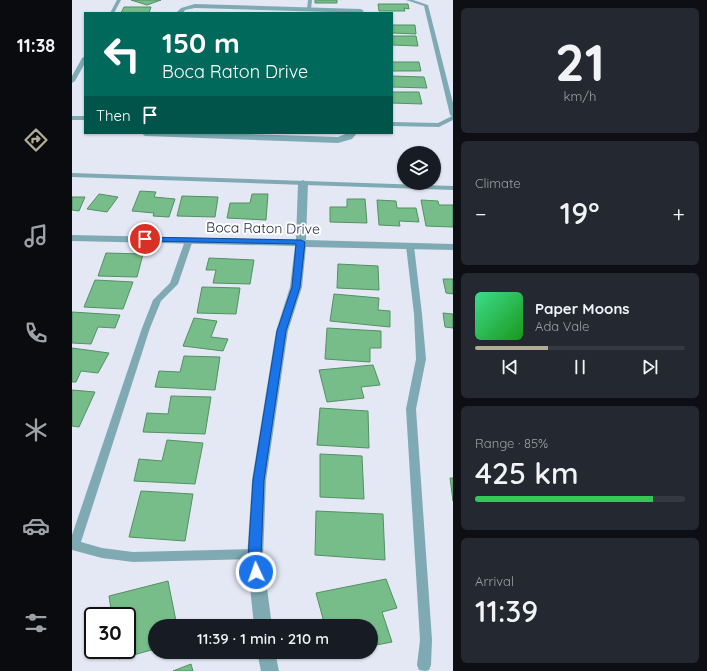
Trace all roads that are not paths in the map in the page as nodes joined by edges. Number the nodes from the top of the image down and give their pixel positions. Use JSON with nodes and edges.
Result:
{"nodes":[{"id":1,"x":120,"y":0,"type":"edge"},
{"id":2,"x":310,"y":0,"type":"edge"},
{"id":3,"x":408,"y":0,"type":"edge"},
{"id":4,"x":309,"y":9,"type":"junction"},
{"id":5,"x":361,"y":10,"type":"edge"},
{"id":6,"x":113,"y":12,"type":"edge"},
{"id":7,"x":180,"y":12,"type":"edge"},
{"id":8,"x":84,"y":60,"type":"edge"},
{"id":9,"x":72,"y":80,"type":"edge"},
{"id":10,"x":453,"y":115,"type":"edge"},
{"id":11,"x":72,"y":118,"type":"edge"},
{"id":12,"x":84,"y":118,"type":"edge"},
{"id":13,"x":453,"y":118,"type":"edge"},
{"id":14,"x":393,"y":124,"type":"edge"},
{"id":15,"x":173,"y":134,"type":"edge"},
{"id":16,"x":351,"y":135,"type":"edge"},
{"id":17,"x":72,"y":175,"type":"edge"},
{"id":18,"x":303,"y":183,"type":"junction"},
{"id":19,"x":453,"y":188,"type":"edge"},
{"id":20,"x":72,"y":238,"type":"edge"},
{"id":21,"x":189,"y":240,"type":"junction"},
{"id":22,"x":301,"y":242,"type":"junction"},
{"id":23,"x":410,"y":246,"type":"junction"},
{"id":24,"x":453,"y":247,"type":"edge"},
{"id":25,"x":73,"y":546,"type":"edge"},
{"id":26,"x":255,"y":554,"type":"junction"},
{"id":27,"x":262,"y":619,"type":"edge"},
{"id":28,"x":267,"y":659,"type":"edge"},
{"id":29,"x":424,"y":665,"type":"dead end"},
{"id":30,"x":270,"y":671,"type":"edge"}],
"edges":[{"from":1,"to":6,"type":"lane"},
{"from":2,"to":4,"type":"lane"},
{"from":3,"to":10,"type":"lane"},
{"from":4,"to":5,"type":"street"},
{"from":4,"to":7,"type":"street"},
{"from":8,"to":9,"type":"lane"},
{"from":11,"to":12,"type":"lane"},
{"from":13,"to":14,"type":"lane"},
{"from":15,"to":16,"type":"street"},
{"from":17,"to":18,"type":"lane"},
{"from":18,"to":19,"type":"lane"},
{"from":18,"to":22,"type":"street"},
{"from":20,"to":21,"type":"street","name":"Boca Raton Drive"},
{"from":21,"to":22,"type":"street","name":"Boca Raton Drive"},
{"from":21,"to":25,"type":"lane"},
{"from":22,"to":23,"type":"street","name":"Boca Raton Drive"},
{"from":22,"to":26,"type":"street"},
{"from":23,"to":24,"type":"street","name":"Boca Raton Drive"},
{"from":23,"to":29,"type":"lane"},
{"from":25,"to":26,"type":"lane"},
{"from":26,"to":27,"type":"street"},
{"from":28,"to":30,"type":"street"}]}
